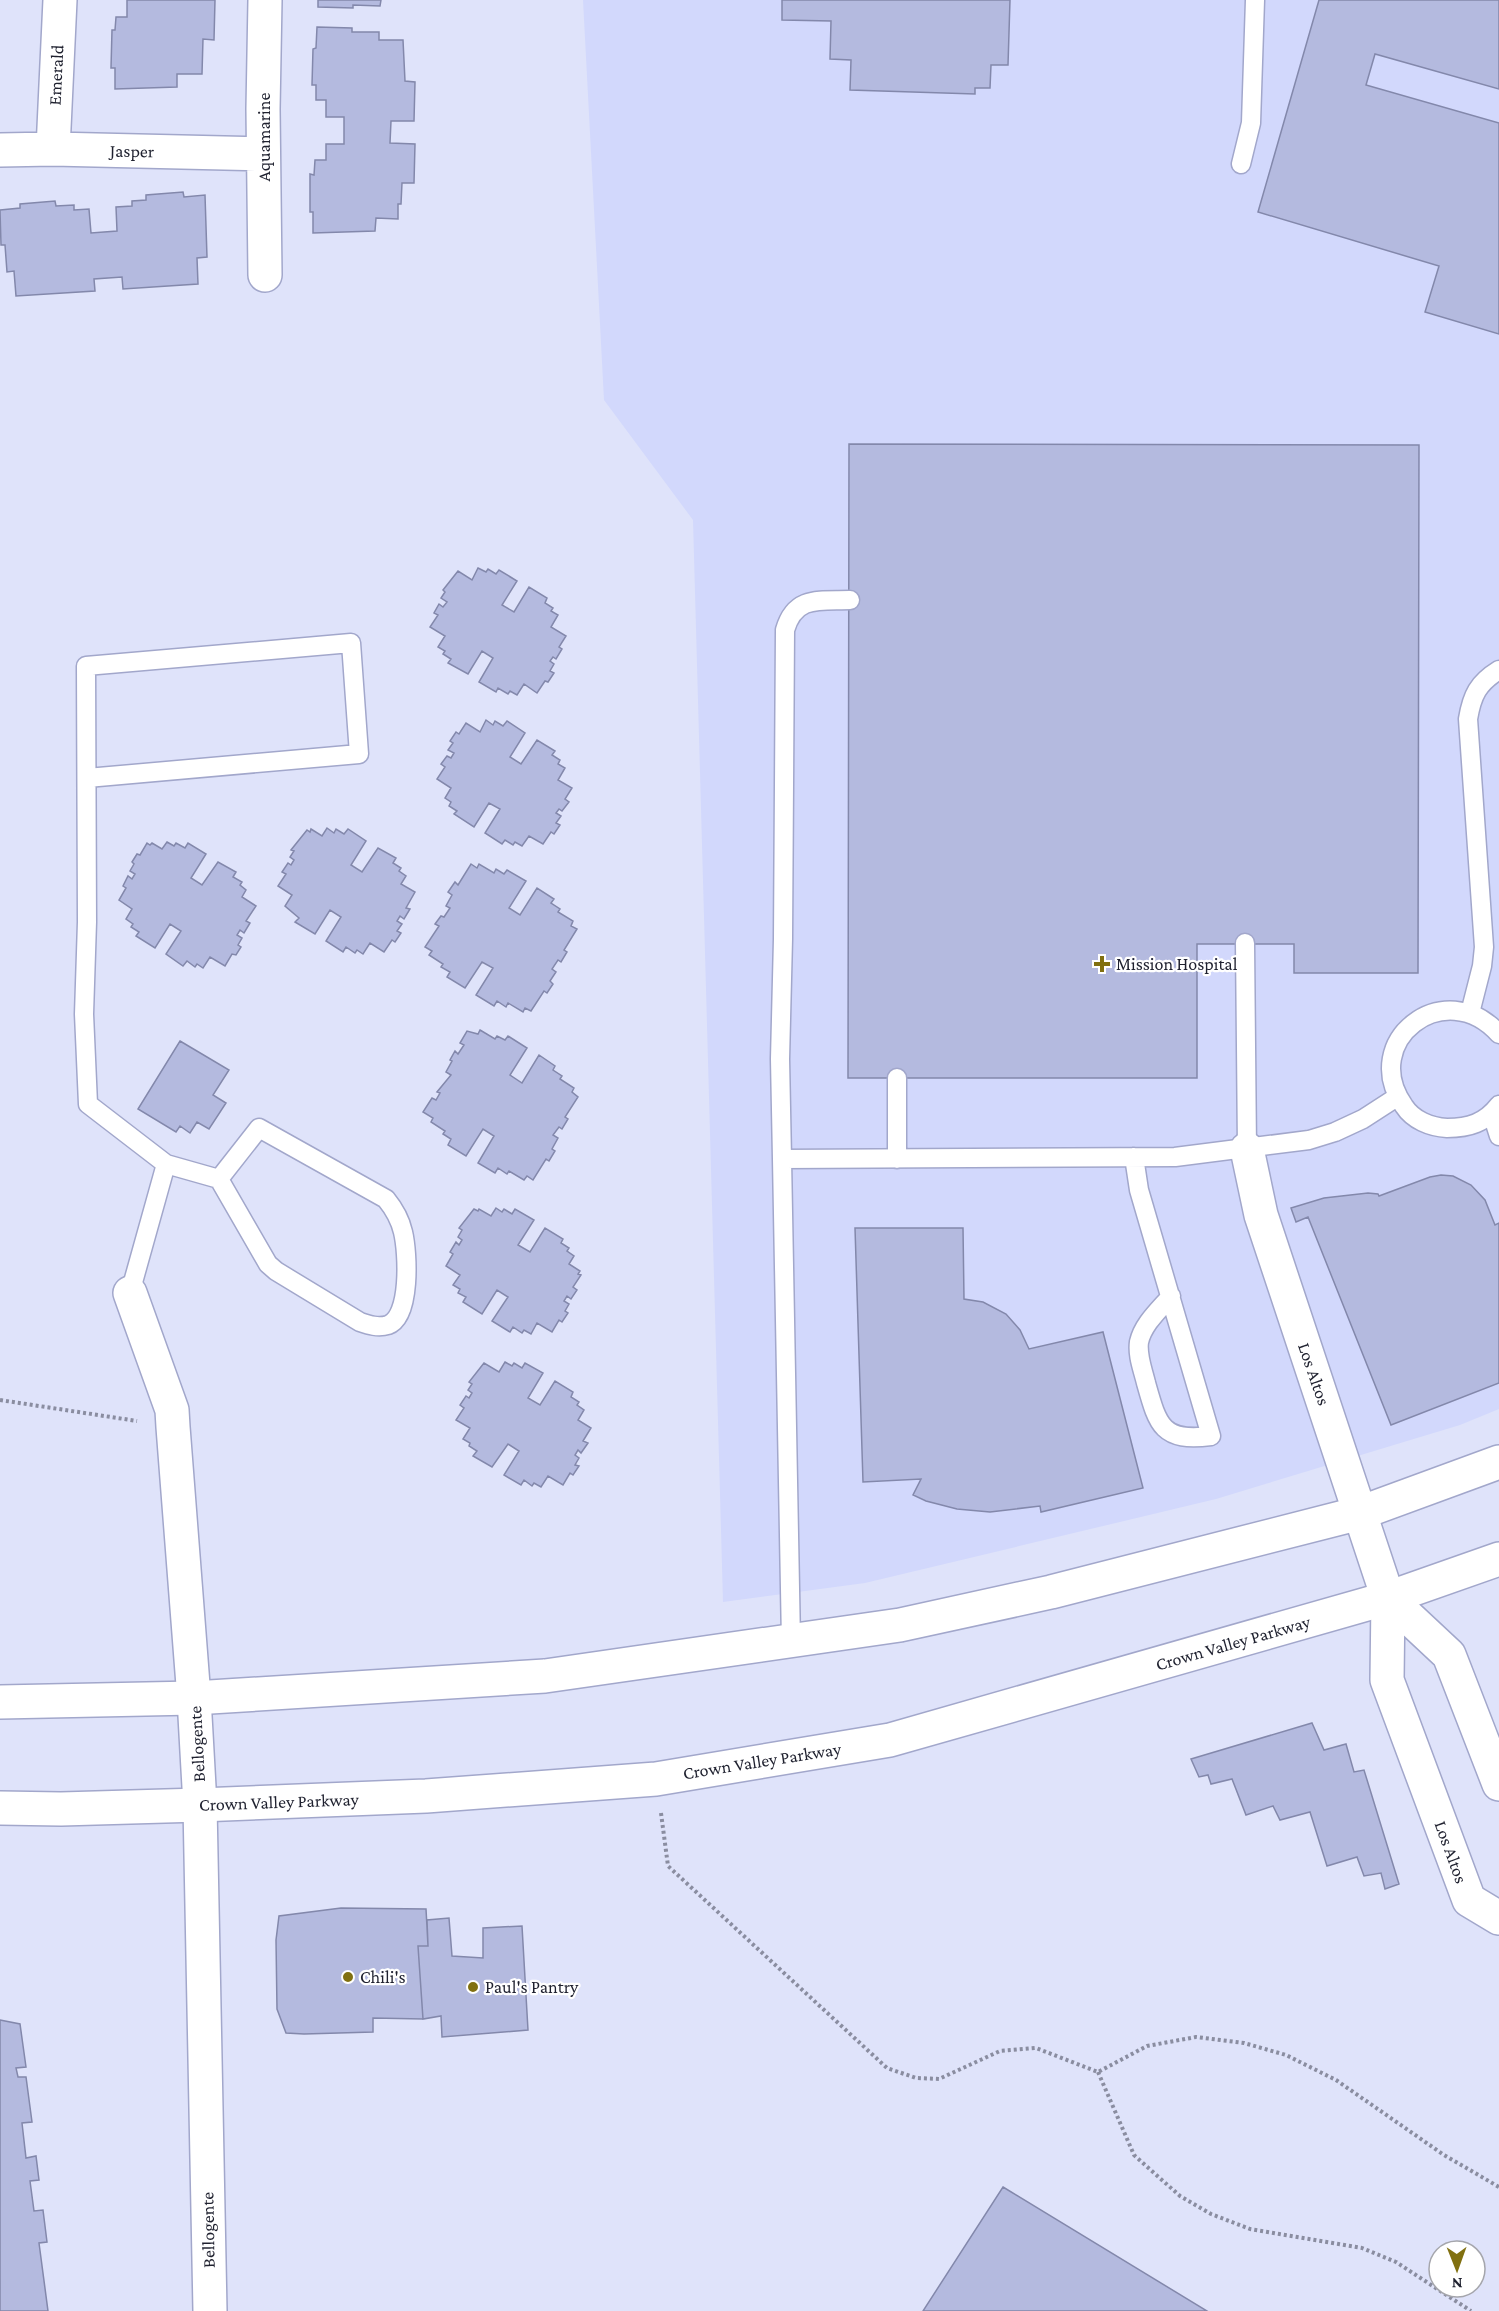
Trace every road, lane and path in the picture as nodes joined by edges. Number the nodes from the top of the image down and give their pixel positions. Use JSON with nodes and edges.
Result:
{"nodes":[{"id":1,"x":60,"y":0,"type":"edge"},
{"id":2,"x":265,"y":0,"type":"edge"},
{"id":3,"x":1255,"y":0,"type":"edge"},
{"id":4,"x":53,"y":149,"type":"junction"},
{"id":5,"x":0,"y":150,"type":"edge"},
{"id":6,"x":263,"y":154,"type":"junction"},
{"id":7,"x":1241,"y":164,"type":"dead end"},
{"id":8,"x":265,"y":274,"type":"dead end"},
{"id":9,"x":850,"y":600,"type":"dead end"},
{"id":10,"x":1499,"y":670,"type":"edge"},
{"id":11,"x":87,"y":778,"type":"junction"},
{"id":12,"x":1245,"y":943,"type":"dead end"},
{"id":13,"x":1470,"y":1013,"type":"junction"},
{"id":14,"x":1499,"y":1034,"type":"edge"},
{"id":15,"x":897,"y":1078,"type":"dead end"},
{"id":16,"x":1397,"y":1097,"type":"junction"},
{"id":17,"x":1495,"y":1110,"type":"edge"},
{"id":18,"x":1499,"y":1136,"type":"edge"},
{"id":19,"x":1246,"y":1149,"type":"junction"},
{"id":20,"x":1134,"y":1157,"type":"junction"},
{"id":21,"x":782,"y":1159,"type":"junction"},
{"id":22,"x":897,"y":1159,"type":"junction"},
{"id":23,"x":166,"y":1164,"type":"junction"},
{"id":24,"x":219,"y":1179,"type":"junction"},
{"id":25,"x":130,"y":1293,"type":"joint"},
{"id":26,"x":1171,"y":1296,"type":"junction"},
{"id":27,"x":0,"y":1400,"type":"edge"},
{"id":28,"x":173,"y":1427,"type":"junction"},
{"id":29,"x":1499,"y":1462,"type":"edge"},
{"id":30,"x":1360,"y":1513,"type":"junction"},
{"id":31,"x":1499,"y":1559,"type":"edge"},
{"id":32,"x":1388,"y":1598,"type":"junction"},
{"id":33,"x":791,"y":1642,"type":"junction"},
{"id":34,"x":194,"y":1698,"type":"junction"},
{"id":35,"x":0,"y":1702,"type":"edge"},
{"id":36,"x":656,"y":1779,"type":"junction"},
{"id":37,"x":1499,"y":1784,"type":"edge"},
{"id":38,"x":200,"y":1805,"type":"junction"},
{"id":39,"x":0,"y":1808,"type":"edge"},
{"id":40,"x":1499,"y":1918,"type":"edge"},
{"id":41,"x":1098,"y":2072,"type":"junction"},
{"id":42,"x":1499,"y":2187,"type":"edge"},
{"id":43,"x":210,"y":2311,"type":"edge"},
{"id":44,"x":1471,"y":2311,"type":"edge"}],
"edges":[{"from":1,"to":4,"type":"main road","name":"Emerald"},
{"from":2,"to":6,"type":"main road","name":"Aquamarine"},
{"from":3,"to":7,"type":"lane"},
{"from":4,"to":5,"type":"main road","name":"Jasper"},
{"from":4,"to":6,"type":"main road","name":"Jasper"},
{"from":6,"to":8,"type":"main road","name":"Aquamarine"},
{"from":9,"to":21,"type":"lane"},
{"from":10,"to":13,"type":"lane"},
{"from":11,"to":11,"type":"lane"},
{"from":11,"to":23,"type":"lane"},
{"from":12,"to":19,"type":"lane"},
{"from":13,"to":14,"type":"lane"},
{"from":13,"to":16,"type":"lane"},
{"from":15,"to":22,"type":"lane"},
{"from":16,"to":17,"type":"lane"},
{"from":16,"to":19,"type":"lane"},
{"from":17,"to":18,"type":"lane"},
{"from":19,"to":20,"type":"lane"},
{"from":19,"to":30,"type":"main road","name":"Los Altos"},
{"from":20,"to":22,"type":"lane"},
{"from":20,"to":26,"type":"lane"},
{"from":21,"to":22,"type":"lane"},
{"from":21,"to":33,"type":"lane"},
{"from":23,"to":24,"type":"lane"},
{"from":23,"to":25,"type":"lane"},
{"from":24,"to":24,"type":"lane"},
{"from":25,"to":28,"type":"main road","name":"Bellogente"},
{"from":26,"to":26,"type":"lane"},
{"from":27,"to":28,"type":"path"},
{"from":28,"to":34,"type":"main road","name":"Bellogente"},
{"from":29,"to":30,"type":"main road"},
{"from":30,"to":32,"type":"main road","name":"Los Altos"},
{"from":30,"to":33,"type":"main road"},
{"from":31,"to":32,"type":"main road","name":"Crown Valley Parkway"},
{"from":32,"to":36,"type":"main road","name":"Crown Valley Parkway"},
{"from":32,"to":37,"type":"main road","name":"Los Altos"},
{"from":32,"to":40,"type":"main road","name":"Los Altos"},
{"from":33,"to":34,"type":"main road"},
{"from":34,"to":35,"type":"main road"},
{"from":34,"to":38,"type":"main road","name":"Bellogente"},
{"from":36,"to":38,"type":"main road","name":"Crown Valley Parkway"},
{"from":36,"to":41,"type":"path"},
{"from":38,"to":39,"type":"main road","name":"Crown Valley Parkway"},
{"from":38,"to":43,"type":"main road","name":"Bellogente"},
{"from":41,"to":42,"type":"path"},
{"from":41,"to":44,"type":"path"}]}
